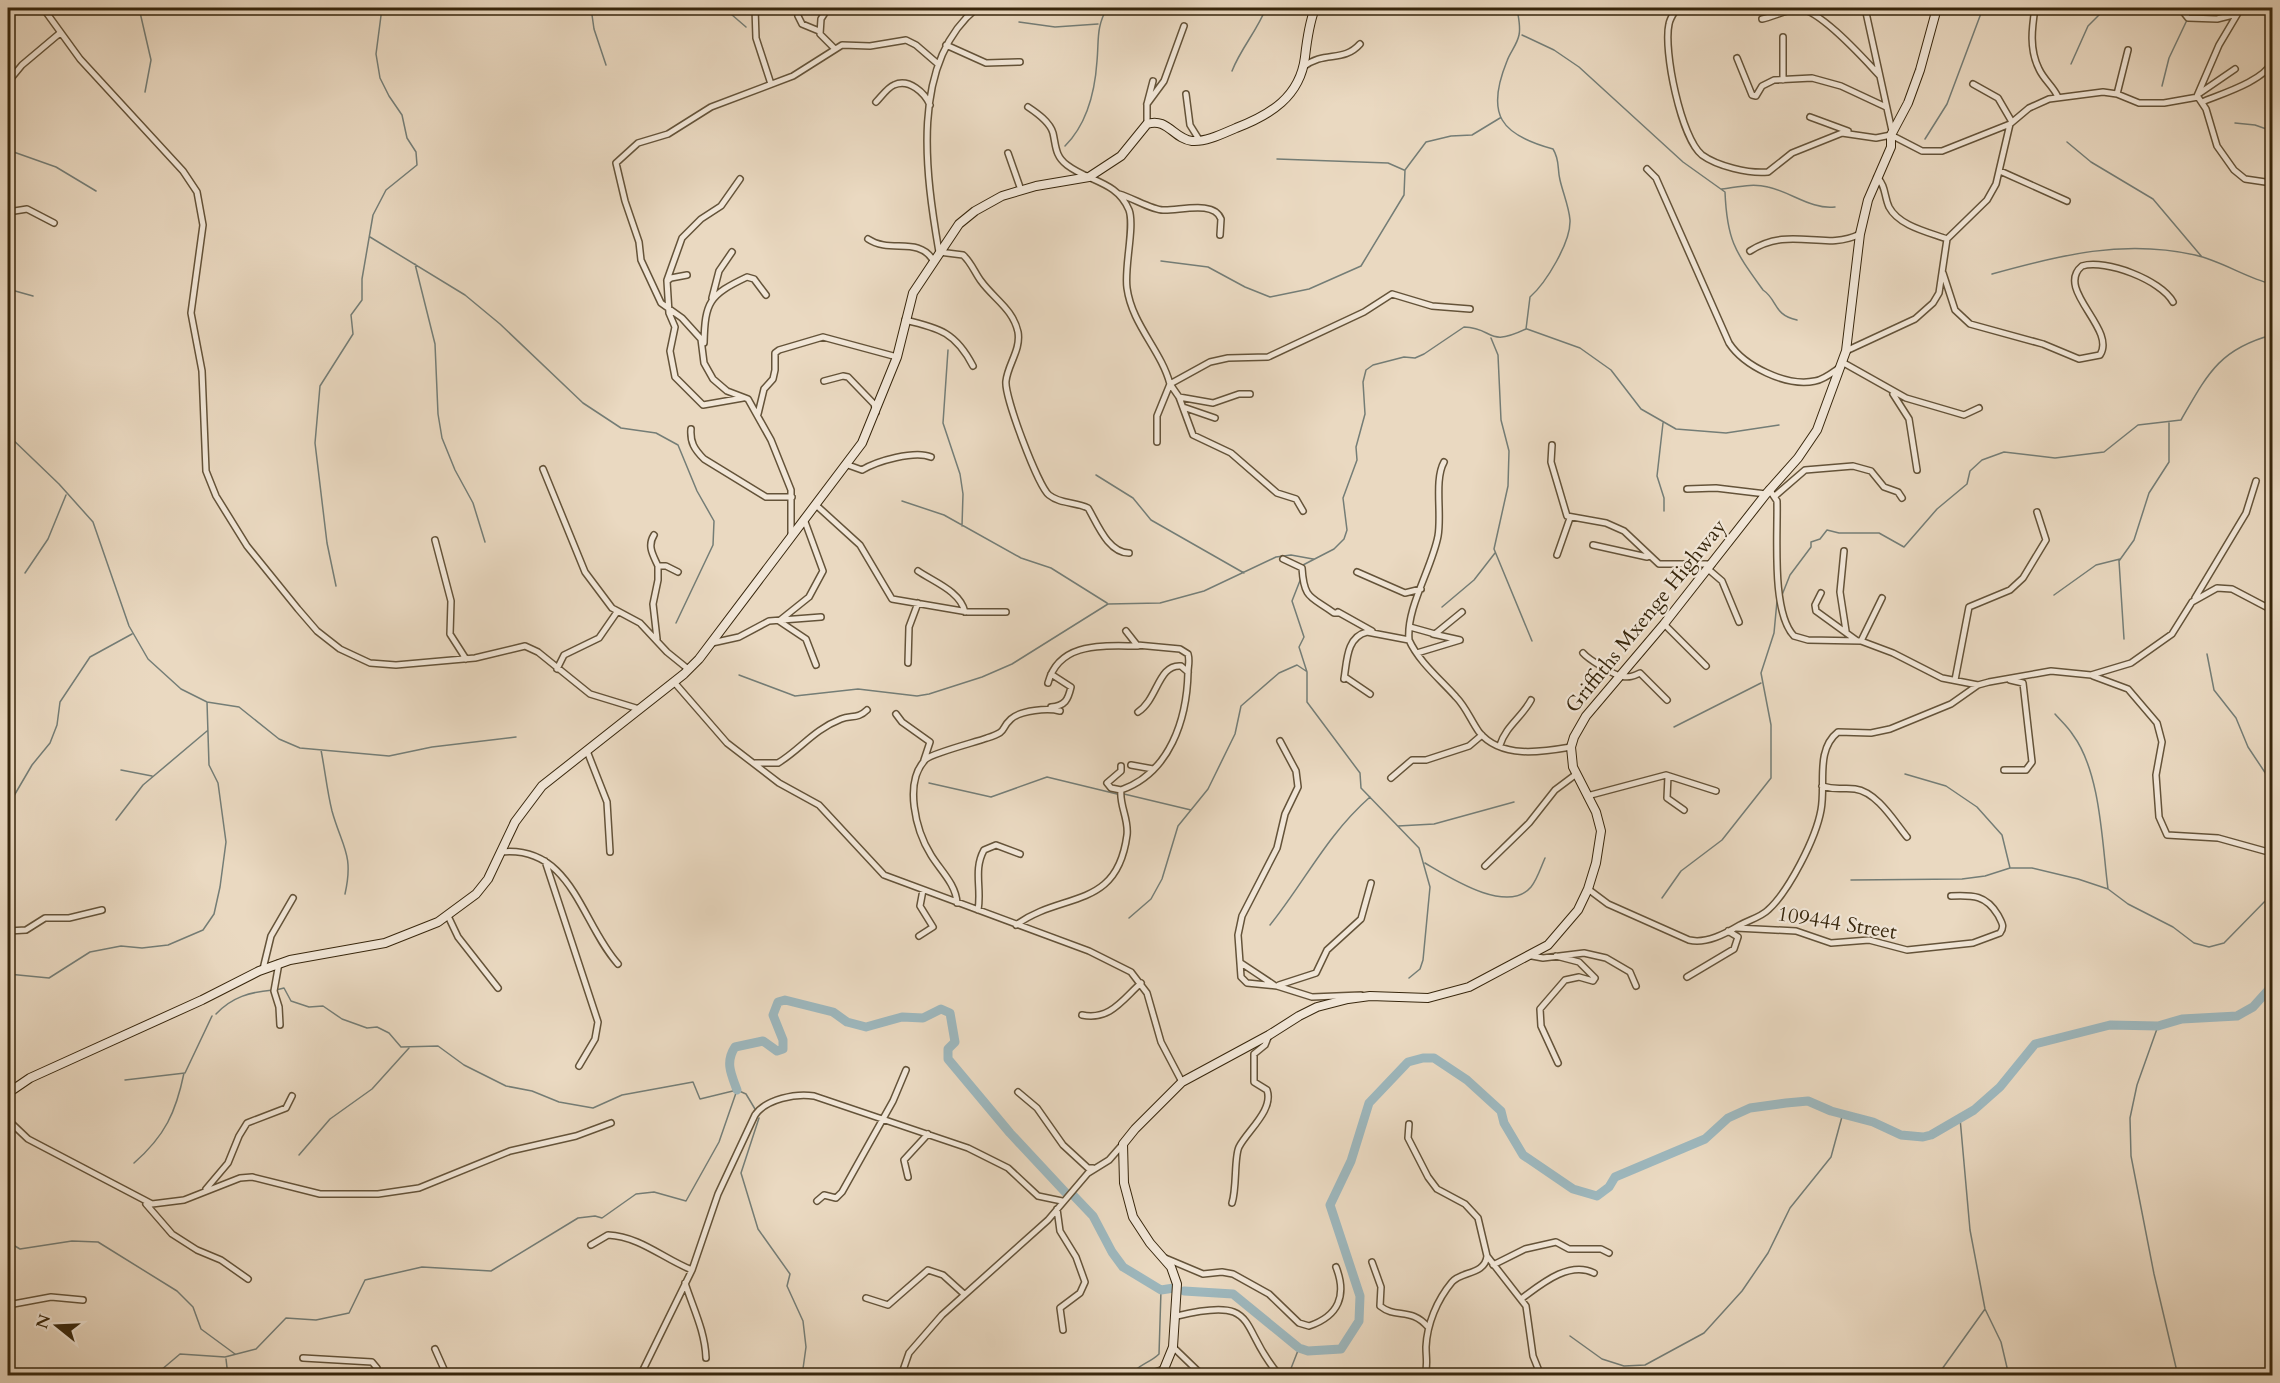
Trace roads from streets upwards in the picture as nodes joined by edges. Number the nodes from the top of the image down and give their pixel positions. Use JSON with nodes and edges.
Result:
{"nodes":[{"id":1,"x":43,"y":8,"type":"edge"},
{"id":2,"x":755,"y":8,"type":"edge"},
{"id":3,"x":828,"y":8,"type":"edge"},
{"id":4,"x":977,"y":8,"type":"edge"},
{"id":5,"x":1315,"y":8,"type":"edge"},
{"id":6,"x":1677,"y":8,"type":"edge"},
{"id":7,"x":1865,"y":8,"type":"edge"},
{"id":8,"x":1937,"y":8,"type":"edge"},
{"id":9,"x":2035,"y":8,"type":"edge"},
{"id":10,"x":2181,"y":8,"type":"edge"},
{"id":11,"x":2241,"y":8,"type":"edge"},
{"id":12,"x":2237,"y":14,"type":"junction"},
{"id":13,"x":798,"y":16,"type":"dead end"},
{"id":14,"x":1762,"y":19,"type":"dead end"},
{"id":15,"x":1184,"y":26,"type":"dead end"},
{"id":16,"x":819,"y":31,"type":"junction"},
{"id":17,"x":60,"y":33,"type":"junction"},
{"id":18,"x":1783,"y":37,"type":"dead end"},
{"id":19,"x":1360,"y":44,"type":"dead end"},
{"id":20,"x":2270,"y":44,"type":"dead end"},
{"id":21,"x":946,"y":45,"type":"junction"},
{"id":22,"x":835,"y":49,"type":"junction"},
{"id":23,"x":2128,"y":50,"type":"dead end"},
{"id":24,"x":2272,"y":51,"type":"edge"},
{"id":25,"x":1737,"y":58,"type":"dead end"},
{"id":26,"x":1020,"y":62,"type":"dead end"},
{"id":27,"x":2272,"y":62,"type":"edge"},
{"id":28,"x":938,"y":64,"type":"junction"},
{"id":29,"x":1302,"y":68,"type":"junction"},
{"id":30,"x":2235,"y":69,"type":"dead end"},
{"id":31,"x":1879,"y":75,"type":"junction"},
{"id":32,"x":1783,"y":80,"type":"junction"},
{"id":33,"x":1153,"y":81,"type":"dead end"},
{"id":34,"x":8,"y":82,"type":"edge"},
{"id":35,"x":771,"y":84,"type":"junction"},
{"id":36,"x":1973,"y":84,"type":"dead end"},
{"id":37,"x":1186,"y":94,"type":"dead end"},
{"id":38,"x":2116,"y":94,"type":"junction"},
{"id":39,"x":2198,"y":95,"type":"junction"},
{"id":40,"x":2058,"y":97,"type":"junction"},
{"id":41,"x":876,"y":102,"type":"dead end"},
{"id":42,"x":2202,"y":102,"type":"junction"},
{"id":43,"x":1147,"y":104,"type":"junction"},
{"id":44,"x":931,"y":107,"type":"junction"},
{"id":45,"x":1028,"y":107,"type":"dead end"},
{"id":46,"x":1886,"y":107,"type":"junction"},
{"id":47,"x":1810,"y":117,"type":"dead end"},
{"id":48,"x":2011,"y":123,"type":"junction"},
{"id":49,"x":1147,"y":124,"type":"junction"},
{"id":50,"x":1851,"y":133,"type":"junction"},
{"id":51,"x":1891,"y":135,"type":"junction"},
{"id":52,"x":1200,"y":141,"type":"junction"},
{"id":53,"x":1008,"y":153,"type":"dead end"},
{"id":54,"x":1647,"y":170,"type":"dead end"},
{"id":55,"x":2000,"y":171,"type":"junction"},
{"id":56,"x":1876,"y":176,"type":"junction"},
{"id":57,"x":1089,"y":177,"type":"junction"},
{"id":58,"x":740,"y":179,"type":"dead end"},
{"id":59,"x":2272,"y":183,"type":"edge"},
{"id":60,"x":1021,"y":189,"type":"junction"},
{"id":61,"x":1119,"y":194,"type":"junction"},
{"id":62,"x":2067,"y":201,"type":"dead end"},
{"id":63,"x":8,"y":212,"type":"edge"},
{"id":64,"x":54,"y":223,"type":"dead end"},
{"id":65,"x":1860,"y":234,"type":"junction"},
{"id":66,"x":1220,"y":235,"type":"dead end"},
{"id":67,"x":868,"y":239,"type":"dead end"},
{"id":68,"x":1947,"y":239,"type":"junction"},
{"id":69,"x":1750,"y":251,"type":"dead end"},
{"id":70,"x":732,"y":252,"type":"dead end"},
{"id":71,"x":936,"y":256,"type":"junction"},
{"id":72,"x":1943,"y":272,"type":"junction"},
{"id":73,"x":687,"y":275,"type":"dead end"},
{"id":74,"x":667,"y":282,"type":"junction"},
{"id":75,"x":766,"y":295,"type":"dead end"},
{"id":76,"x":712,"y":298,"type":"junction"},
{"id":77,"x":2173,"y":302,"type":"dead end"},
{"id":78,"x":669,"y":309,"type":"junction"},
{"id":79,"x":1470,"y":309,"type":"dead end"},
{"id":80,"x":905,"y":320,"type":"junction"},
{"id":81,"x":703,"y":344,"type":"junction"},
{"id":82,"x":1846,"y":351,"type":"junction"},
{"id":83,"x":897,"y":357,"type":"junction"},
{"id":84,"x":1841,"y":365,"type":"junction"},
{"id":85,"x":973,"y":366,"type":"dead end"},
{"id":86,"x":824,"y":381,"type":"dead end"},
{"id":87,"x":1170,"y":384,"type":"junction"},
{"id":88,"x":1892,"y":392,"type":"junction"},
{"id":89,"x":1250,"y":394,"type":"dead end"},
{"id":90,"x":745,"y":397,"type":"junction"},
{"id":91,"x":1179,"y":397,"type":"junction"},
{"id":92,"x":1183,"y":407,"type":"junction"},
{"id":93,"x":1979,"y":408,"type":"dead end"},
{"id":94,"x":876,"y":413,"type":"junction"},
{"id":95,"x":758,"y":415,"type":"junction"},
{"id":96,"x":1215,"y":418,"type":"dead end"},
{"id":97,"x":691,"y":429,"type":"dead end"},
{"id":98,"x":1156,"y":442,"type":"dead end"},
{"id":99,"x":1552,"y":445,"type":"dead end"},
{"id":100,"x":931,"y":457,"type":"dead end"},
{"id":101,"x":1443,"y":462,"type":"dead end"},
{"id":102,"x":848,"y":465,"type":"junction"},
{"id":103,"x":543,"y":469,"type":"dead end"},
{"id":104,"x":1917,"y":470,"type":"dead end"},
{"id":105,"x":2256,"y":481,"type":"dead end"},
{"id":106,"x":1688,"y":489,"type":"dead end"},
{"id":107,"x":1770,"y":493,"type":"junction"},
{"id":108,"x":792,"y":497,"type":"junction"},
{"id":109,"x":1902,"y":498,"type":"dead end"},
{"id":110,"x":816,"y":505,"type":"junction"},
{"id":111,"x":1303,"y":511,"type":"dead end"},
{"id":112,"x":2037,"y":512,"type":"dead end"},
{"id":113,"x":1570,"y":518,"type":"junction"},
{"id":114,"x":804,"y":519,"type":"junction"},
{"id":115,"x":654,"y":535,"type":"dead end"},
{"id":116,"x":791,"y":537,"type":"junction"},
{"id":117,"x":435,"y":540,"type":"dead end"},
{"id":118,"x":1593,"y":545,"type":"dead end"},
{"id":119,"x":1844,"y":551,"type":"dead end"},
{"id":120,"x":1129,"y":553,"type":"dead end"},
{"id":121,"x":1557,"y":555,"type":"dead end"},
{"id":122,"x":1649,"y":557,"type":"junction"},
{"id":123,"x":1283,"y":559,"type":"dead end"},
{"id":124,"x":658,"y":566,"type":"junction"},
{"id":125,"x":1710,"y":566,"type":"junction"},
{"id":126,"x":678,"y":572,"type":"dead end"},
{"id":127,"x":918,"y":572,"type":"dead end"},
{"id":128,"x":1357,"y":572,"type":"dead end"},
{"id":129,"x":1421,"y":589,"type":"junction"},
{"id":130,"x":1821,"y":593,"type":"dead end"},
{"id":131,"x":1882,"y":598,"type":"dead end"},
{"id":132,"x":2192,"y":602,"type":"junction"},
{"id":133,"x":918,"y":603,"type":"junction"},
{"id":134,"x":2265,"y":608,"type":"junction"},
{"id":135,"x":2272,"y":610,"type":"edge"},
{"id":136,"x":617,"y":612,"type":"junction"},
{"id":137,"x":965,"y":612,"type":"junction"},
{"id":138,"x":1006,"y":612,"type":"dead end"},
{"id":139,"x":1462,"y":612,"type":"dead end"},
{"id":140,"x":821,"y":617,"type":"dead end"},
{"id":141,"x":2272,"y":618,"type":"edge"},
{"id":142,"x":779,"y":621,"type":"junction"},
{"id":143,"x":1740,"y":622,"type":"dead end"},
{"id":144,"x":1664,"y":624,"type":"junction"},
{"id":145,"x":1410,"y":627,"type":"junction"},
{"id":146,"x":1126,"y":631,"type":"dead end"},
{"id":147,"x":1846,"y":631,"type":"junction"},
{"id":148,"x":1376,"y":633,"type":"junction"},
{"id":149,"x":1432,"y":634,"type":"junction"},
{"id":150,"x":657,"y":640,"type":"junction"},
{"id":151,"x":1409,"y":640,"type":"junction"},
{"id":152,"x":1859,"y":641,"type":"junction"},
{"id":153,"x":710,"y":643,"type":"junction"},
{"id":154,"x":1142,"y":646,"type":"junction"},
{"id":155,"x":1417,"y":653,"type":"junction"},
{"id":156,"x":1583,"y":653,"type":"dead end"},
{"id":157,"x":466,"y":659,"type":"junction"},
{"id":158,"x":908,"y":663,"type":"dead end"},
{"id":159,"x":816,"y":665,"type":"dead end"},
{"id":160,"x":1706,"y":666,"type":"dead end"},
{"id":161,"x":557,"y":669,"type":"junction"},
{"id":162,"x":688,"y":669,"type":"junction"},
{"id":163,"x":1188,"y":672,"type":"junction"},
{"id":164,"x":1051,"y":674,"type":"junction"},
{"id":165,"x":2091,"y":675,"type":"junction"},
{"id":166,"x":1619,"y":676,"type":"junction"},
{"id":167,"x":1955,"y":680,"type":"junction"},
{"id":168,"x":1996,"y":681,"type":"junction"},
{"id":169,"x":674,"y":682,"type":"junction"},
{"id":170,"x":1048,"y":683,"type":"dead end"},
{"id":171,"x":1978,"y":685,"type":"junction"},
{"id":172,"x":1370,"y":694,"type":"dead end"},
{"id":173,"x":1531,"y":700,"type":"dead end"},
{"id":174,"x":1667,"y":700,"type":"dead end"},
{"id":175,"x":639,"y":709,"type":"junction"},
{"id":176,"x":867,"y":710,"type":"dead end"},
{"id":177,"x":1047,"y":710,"type":"junction"},
{"id":178,"x":1060,"y":711,"type":"dead end"},
{"id":179,"x":1138,"y":712,"type":"dead end"},
{"id":180,"x":896,"y":714,"type":"dead end"},
{"id":181,"x":1482,"y":735,"type":"junction"},
{"id":182,"x":1280,"y":741,"type":"dead end"},
{"id":183,"x":1500,"y":745,"type":"junction"},
{"id":184,"x":1571,"y":747,"type":"junction"},
{"id":185,"x":587,"y":751,"type":"junction"},
{"id":186,"x":753,"y":762,"type":"junction"},
{"id":187,"x":924,"y":762,"type":"junction"},
{"id":188,"x":1131,"y":765,"type":"dead end"},
{"id":189,"x":1121,"y":766,"type":"dead end"},
{"id":190,"x":1154,"y":769,"type":"junction"},
{"id":191,"x":2004,"y":771,"type":"dead end"},
{"id":192,"x":1575,"y":775,"type":"junction"},
{"id":193,"x":1668,"y":776,"type":"junction"},
{"id":194,"x":1391,"y":778,"type":"dead end"},
{"id":195,"x":1822,"y":786,"type":"junction"},
{"id":196,"x":1121,"y":790,"type":"junction"},
{"id":197,"x":1716,"y":790,"type":"dead end"},
{"id":198,"x":1587,"y":796,"type":"junction"},
{"id":199,"x":1684,"y":810,"type":"dead end"},
{"id":200,"x":1907,"y":837,"type":"dead end"},
{"id":201,"x":501,"y":852,"type":"junction"},
{"id":202,"x":610,"y":852,"type":"dead end"},
{"id":203,"x":2272,"y":853,"type":"edge"},
{"id":204,"x":1020,"y":854,"type":"dead end"},
{"id":205,"x":545,"y":861,"type":"junction"},
{"id":206,"x":1485,"y":866,"type":"dead end"},
{"id":207,"x":1371,"y":884,"type":"dead end"},
{"id":208,"x":1588,"y":889,"type":"junction"},
{"id":209,"x":923,"y":890,"type":"junction"},
{"id":210,"x":1951,"y":896,"type":"dead end"},
{"id":211,"x":293,"y":898,"type":"dead end"},
{"id":212,"x":957,"y":903,"type":"junction"},
{"id":213,"x":102,"y":910,"type":"dead end"},
{"id":214,"x":978,"y":910,"type":"junction"},
{"id":215,"x":448,"y":916,"type":"junction"},
{"id":216,"x":1016,"y":925,"type":"junction"},
{"id":217,"x":1735,"y":928,"type":"junction"},
{"id":218,"x":8,"y":931,"type":"edge"},
{"id":219,"x":1728,"y":931,"type":"junction"},
{"id":220,"x":919,"y":936,"type":"dead end"},
{"id":221,"x":1532,"y":956,"type":"junction"},
{"id":222,"x":1557,"y":956,"type":"junction"},
{"id":223,"x":279,"y":963,"type":"junction"},
{"id":224,"x":1240,"y":963,"type":"junction"},
{"id":225,"x":618,"y":964,"type":"dead end"},
{"id":226,"x":263,"y":969,"type":"junction"},
{"id":227,"x":1687,"y":977,"type":"dead end"},
{"id":228,"x":1141,"y":983,"type":"junction"},
{"id":229,"x":1276,"y":986,"type":"junction"},
{"id":230,"x":1636,"y":986,"type":"dead end"},
{"id":231,"x":498,"y":988,"type":"dead end"},
{"id":232,"x":1370,"y":996,"type":"junction"},
{"id":233,"x":1082,"y":1015,"type":"dead end"},
{"id":234,"x":280,"y":1025,"type":"dead end"},
{"id":235,"x":1269,"y":1035,"type":"junction"},
{"id":236,"x":1558,"y":1063,"type":"dead end"},
{"id":237,"x":579,"y":1066,"type":"dead end"},
{"id":238,"x":906,"y":1070,"type":"dead end"},
{"id":239,"x":1182,"y":1082,"type":"junction"},
{"id":240,"x":1018,"y":1092,"type":"dead end"},
{"id":241,"x":8,"y":1093,"type":"edge"},
{"id":242,"x":292,"y":1096,"type":"dead end"},
{"id":243,"x":8,"y":1120,"type":"edge"},
{"id":244,"x":883,"y":1120,"type":"junction"},
{"id":245,"x":611,"y":1123,"type":"dead end"},
{"id":246,"x":1409,"y":1124,"type":"dead end"},
{"id":247,"x":928,"y":1134,"type":"junction"},
{"id":248,"x":1123,"y":1144,"type":"junction"},
{"id":249,"x":1096,"y":1168,"type":"junction"},
{"id":250,"x":908,"y":1177,"type":"dead end"},
{"id":251,"x":203,"y":1192,"type":"junction"},
{"id":252,"x":817,"y":1201,"type":"dead end"},
{"id":253,"x":1062,"y":1201,"type":"junction"},
{"id":254,"x":145,"y":1203,"type":"junction"},
{"id":255,"x":1232,"y":1203,"type":"dead end"},
{"id":256,"x":1057,"y":1207,"type":"junction"},
{"id":257,"x":591,"y":1245,"type":"dead end"},
{"id":258,"x":1609,"y":1253,"type":"dead end"},
{"id":259,"x":1487,"y":1256,"type":"junction"},
{"id":260,"x":1165,"y":1258,"type":"junction"},
{"id":261,"x":1372,"y":1262,"type":"dead end"},
{"id":262,"x":1493,"y":1265,"type":"junction"},
{"id":263,"x":1336,"y":1268,"type":"dead end"},
{"id":264,"x":692,"y":1270,"type":"junction"},
{"id":265,"x":1594,"y":1273,"type":"dead end"},
{"id":266,"x":248,"y":1279,"type":"dead end"},
{"id":267,"x":685,"y":1283,"type":"junction"},
{"id":268,"x":964,"y":1294,"type":"junction"},
{"id":269,"x":866,"y":1298,"type":"dead end"},
{"id":270,"x":1521,"y":1299,"type":"junction"},
{"id":271,"x":83,"y":1300,"type":"dead end"},
{"id":272,"x":8,"y":1305,"type":"edge"},
{"id":273,"x":1177,"y":1316,"type":"junction"},
{"id":274,"x":1428,"y":1327,"type":"junction"},
{"id":275,"x":1063,"y":1329,"type":"dead end"},
{"id":276,"x":1173,"y":1347,"type":"junction"},
{"id":277,"x":435,"y":1349,"type":"dead end"},
{"id":278,"x":303,"y":1358,"type":"dead end"},
{"id":279,"x":706,"y":1358,"type":"dead end"},
{"id":280,"x":1164,"y":1372,"type":"edge"},
{"id":281,"x":378,"y":1376,"type":"edge"},
{"id":282,"x":447,"y":1376,"type":"edge"},
{"id":283,"x":640,"y":1376,"type":"edge"},
{"id":284,"x":901,"y":1376,"type":"edge"},
{"id":285,"x":1143,"y":1376,"type":"edge"},
{"id":286,"x":1203,"y":1376,"type":"edge"},
{"id":287,"x":1281,"y":1376,"type":"edge"},
{"id":288,"x":1425,"y":1376,"type":"edge"},
{"id":289,"x":1541,"y":1376,"type":"edge"}],
"edges":[{"from":1,"to":17,"type":"street"},
{"from":2,"to":35,"type":"street"},
{"from":3,"to":16,"type":"street"},
{"from":4,"to":21,"type":"street"},
{"from":5,"to":29,"type":"street"},
{"from":6,"to":50,"type":"street"},
{"from":7,"to":31,"type":"street"},
{"from":8,"to":51,"type":"street","name":"Griffiths Mxenge Highway"},
{"from":9,"to":40,"type":"street"},
{"from":10,"to":12,"type":"street"},
{"from":11,"to":12,"type":"street"},
{"from":12,"to":39,"type":"street"},
{"from":13,"to":16,"type":"street"},
{"from":14,"to":31,"type":"street"},
{"from":15,"to":43,"type":"street"},
{"from":16,"to":22,"type":"street"},
{"from":17,"to":34,"type":"street"},
{"from":17,"to":157,"type":"street"},
{"from":18,"to":32,"type":"street"},
{"from":19,"to":29,"type":"street"},
{"from":20,"to":24,"type":"street"},
{"from":21,"to":26,"type":"street"},
{"from":21,"to":28,"type":"street"},
{"from":22,"to":28,"type":"street"},
{"from":22,"to":35,"type":"street"},
{"from":23,"to":38,"type":"street"},
{"from":25,"to":32,"type":"street"},
{"from":27,"to":42,"type":"street"},
{"from":28,"to":44,"type":"street"},
{"from":29,"to":52,"type":"street"},
{"from":30,"to":39,"type":"street"},
{"from":31,"to":46,"type":"street"},
{"from":32,"to":46,"type":"street"},
{"from":33,"to":43,"type":"street"},
{"from":35,"to":78,"type":"street"},
{"from":36,"to":48,"type":"street"},
{"from":37,"to":52,"type":"street"},
{"from":38,"to":39,"type":"street"},
{"from":38,"to":40,"type":"street"},
{"from":39,"to":42,"type":"street"},
{"from":40,"to":48,"type":"street"},
{"from":41,"to":44,"type":"street"},
{"from":42,"to":59,"type":"street"},
{"from":43,"to":49,"type":"street"},
{"from":44,"to":71,"type":"street"},
{"from":45,"to":57,"type":"street"},
{"from":46,"to":51,"type":"street"},
{"from":47,"to":50,"type":"street"},
{"from":48,"to":51,"type":"street"},
{"from":48,"to":55,"type":"street"},
{"from":49,"to":52,"type":"street"},
{"from":49,"to":57,"type":"street"},
{"from":50,"to":51,"type":"street"},
{"from":51,"to":56,"type":"street","name":"Griffiths Mxenge Highway"},
{"from":53,"to":60,"type":"street"},
{"from":54,"to":84,"type":"street"},
{"from":55,"to":62,"type":"street"},
{"from":55,"to":68,"type":"street"},
{"from":56,"to":65,"type":"street","name":"Griffiths Mxenge Highway"},
{"from":56,"to":68,"type":"street"},
{"from":57,"to":60,"type":"street"},
{"from":57,"to":61,"type":"street"},
{"from":58,"to":74,"type":"street"},
{"from":60,"to":71,"type":"street"},
{"from":61,"to":66,"type":"street"},
{"from":61,"to":87,"type":"street"},
{"from":63,"to":64,"type":"street"},
{"from":65,"to":69,"type":"street"},
{"from":65,"to":82,"type":"street","name":"Griffiths Mxenge Highway"},
{"from":67,"to":71,"type":"street"},
{"from":68,"to":72,"type":"street"},
{"from":70,"to":76,"type":"street"},
{"from":71,"to":80,"type":"street"},
{"from":71,"to":120,"type":"street"},
{"from":72,"to":77,"type":"street"},
{"from":72,"to":82,"type":"street"},
{"from":73,"to":74,"type":"street"},
{"from":74,"to":78,"type":"street"},
{"from":75,"to":76,"type":"street"},
{"from":76,"to":81,"type":"street"},
{"from":78,"to":81,"type":"street"},
{"from":78,"to":90,"type":"street"},
{"from":79,"to":87,"type":"street"},
{"from":80,"to":83,"type":"street"},
{"from":80,"to":85,"type":"street"},
{"from":81,"to":90,"type":"street"},
{"from":82,"to":84,"type":"street","name":"Griffiths Mxenge Highway"},
{"from":83,"to":94,"type":"street"},
{"from":83,"to":95,"type":"street"},
{"from":84,"to":88,"type":"street"},
{"from":84,"to":107,"type":"street","name":"Griffiths Mxenge Highway"},
{"from":86,"to":94,"type":"street"},
{"from":87,"to":91,"type":"street"},
{"from":87,"to":98,"type":"street"},
{"from":88,"to":93,"type":"street"},
{"from":88,"to":104,"type":"street"},
{"from":89,"to":91,"type":"street"},
{"from":90,"to":95,"type":"street"},
{"from":91,"to":92,"type":"street"},
{"from":92,"to":96,"type":"street"},
{"from":92,"to":111,"type":"street"},
{"from":94,"to":102,"type":"street"},
{"from":95,"to":108,"type":"street"},
{"from":97,"to":108,"type":"street"},
{"from":99,"to":113,"type":"street"},
{"from":100,"to":102,"type":"street"},
{"from":101,"to":129,"type":"street"},
{"from":102,"to":110,"type":"street"},
{"from":103,"to":136,"type":"street"},
{"from":105,"to":132,"type":"street"},
{"from":106,"to":107,"type":"street"},
{"from":107,"to":109,"type":"street"},
{"from":107,"to":125,"type":"street","name":"Griffiths Mxenge Highway"},
{"from":107,"to":152,"type":"street"},
{"from":108,"to":116,"type":"street"},
{"from":110,"to":114,"type":"street"},
{"from":110,"to":133,"type":"street"},
{"from":112,"to":167,"type":"street"},
{"from":113,"to":121,"type":"street"},
{"from":113,"to":122,"type":"street"},
{"from":114,"to":116,"type":"street"},
{"from":114,"to":142,"type":"street"},
{"from":115,"to":124,"type":"street"},
{"from":116,"to":153,"type":"street"},
{"from":117,"to":157,"type":"street"},
{"from":118,"to":122,"type":"street"},
{"from":119,"to":147,"type":"street"},
{"from":122,"to":125,"type":"street"},
{"from":123,"to":148,"type":"street"},
{"from":124,"to":126,"type":"street"},
{"from":124,"to":150,"type":"street"},
{"from":125,"to":143,"type":"street"},
{"from":125,"to":144,"type":"street","name":"Griffiths Mxenge Highway"},
{"from":127,"to":137,"type":"street"},
{"from":128,"to":129,"type":"street"},
{"from":129,"to":145,"type":"street"},
{"from":130,"to":147,"type":"street"},
{"from":131,"to":152,"type":"street"},
{"from":132,"to":134,"type":"street"},
{"from":132,"to":165,"type":"street"},
{"from":133,"to":137,"type":"street"},
{"from":133,"to":158,"type":"street"},
{"from":134,"to":135,"type":"street"},
{"from":134,"to":141,"type":"street"},
{"from":136,"to":150,"type":"street"},
{"from":136,"to":161,"type":"street"},
{"from":137,"to":138,"type":"street"},
{"from":139,"to":149,"type":"street"},
{"from":140,"to":142,"type":"street"},
{"from":142,"to":153,"type":"street"},
{"from":142,"to":159,"type":"street"},
{"from":144,"to":160,"type":"street"},
{"from":144,"to":166,"type":"street","name":"Griffiths Mxenge Highway"},
{"from":145,"to":149,"type":"street"},
{"from":145,"to":151,"type":"street"},
{"from":146,"to":154,"type":"street"},
{"from":147,"to":152,"type":"street"},
{"from":148,"to":151,"type":"street"},
{"from":148,"to":172,"type":"street"},
{"from":149,"to":155,"type":"street"},
{"from":150,"to":162,"type":"street"},
{"from":151,"to":155,"type":"street"},
{"from":152,"to":167,"type":"street"},
{"from":153,"to":162,"type":"street"},
{"from":154,"to":163,"type":"street"},
{"from":154,"to":164,"type":"street"},
{"from":155,"to":181,"type":"street"},
{"from":156,"to":166,"type":"street"},
{"from":157,"to":161,"type":"street"},
{"from":161,"to":175,"type":"street"},
{"from":162,"to":169,"type":"street"},
{"from":163,"to":179,"type":"street"},
{"from":163,"to":190,"type":"street"},
{"from":164,"to":170,"type":"street"},
{"from":164,"to":177,"type":"street"},
{"from":165,"to":168,"type":"street"},
{"from":165,"to":203,"type":"street"},
{"from":166,"to":174,"type":"street"},
{"from":166,"to":184,"type":"street","name":"Griffiths Mxenge Highway"},
{"from":167,"to":171,"type":"street"},
{"from":168,"to":171,"type":"street"},
{"from":168,"to":191,"type":"street"},
{"from":169,"to":175,"type":"street"},
{"from":169,"to":186,"type":"street"},
{"from":171,"to":195,"type":"street"},
{"from":173,"to":183,"type":"street"},
{"from":175,"to":185,"type":"street"},
{"from":176,"to":186,"type":"street"},
{"from":177,"to":178,"type":"street"},
{"from":177,"to":187,"type":"street"},
{"from":180,"to":187,"type":"street"},
{"from":181,"to":183,"type":"street"},
{"from":181,"to":194,"type":"street"},
{"from":182,"to":224,"type":"street"},
{"from":183,"to":184,"type":"street"},
{"from":184,"to":192,"type":"street","name":"Griffiths Mxenge Highway"},
{"from":185,"to":201,"type":"street"},
{"from":185,"to":202,"type":"street"},
{"from":186,"to":209,"type":"street"},
{"from":187,"to":212,"type":"street"},
{"from":188,"to":190,"type":"street"},
{"from":189,"to":196,"type":"street"},
{"from":190,"to":196,"type":"street"},
{"from":192,"to":198,"type":"street","name":"Griffiths Mxenge Highway"},
{"from":192,"to":206,"type":"street"},
{"from":193,"to":197,"type":"street"},
{"from":193,"to":198,"type":"street"},
{"from":193,"to":199,"type":"street"},
{"from":195,"to":200,"type":"street"},
{"from":195,"to":217,"type":"street"},
{"from":196,"to":216,"type":"street"},
{"from":198,"to":208,"type":"street","name":"Griffiths Mxenge Highway"},
{"from":201,"to":205,"type":"street"},
{"from":201,"to":215,"type":"street"},
{"from":204,"to":214,"type":"street"},
{"from":205,"to":225,"type":"street"},
{"from":205,"to":237,"type":"street"},
{"from":207,"to":229,"type":"street"},
{"from":208,"to":219,"type":"street"},
{"from":208,"to":221,"type":"street","name":"Griffiths Mxenge Highway"},
{"from":209,"to":212,"type":"street"},
{"from":209,"to":220,"type":"street"},
{"from":210,"to":217,"type":"street","name":"109444 Street"},
{"from":211,"to":226,"type":"street"},
{"from":212,"to":214,"type":"street"},
{"from":213,"to":218,"type":"street"},
{"from":214,"to":216,"type":"street"},
{"from":215,"to":223,"type":"street"},
{"from":215,"to":231,"type":"street"},
{"from":216,"to":228,"type":"street"},
{"from":217,"to":219,"type":"street"},
{"from":219,"to":227,"type":"street"},
{"from":221,"to":222,"type":"street"},
{"from":221,"to":232,"type":"street","name":"Griffiths Mxenge Highway"},
{"from":222,"to":230,"type":"street"},
{"from":222,"to":236,"type":"street"},
{"from":223,"to":226,"type":"street"},
{"from":223,"to":234,"type":"street"},
{"from":224,"to":229,"type":"street"},
{"from":224,"to":229,"type":"street"},
{"from":226,"to":241,"type":"street"},
{"from":228,"to":233,"type":"street"},
{"from":228,"to":239,"type":"street"},
{"from":229,"to":232,"type":"street"},
{"from":232,"to":235,"type":"street","name":"Griffiths Mxenge Highway"},
{"from":235,"to":239,"type":"street","name":"Griffiths Mxenge Highway"},
{"from":235,"to":255,"type":"street"},
{"from":238,"to":244,"type":"street"},
{"from":239,"to":248,"type":"street","name":"Griffiths Mxenge Highway"},
{"from":240,"to":249,"type":"street"},
{"from":242,"to":251,"type":"street"},
{"from":243,"to":254,"type":"street"},
{"from":244,"to":247,"type":"street"},
{"from":244,"to":252,"type":"street"},
{"from":244,"to":264,"type":"street"},
{"from":245,"to":251,"type":"street"},
{"from":246,"to":259,"type":"street"},
{"from":247,"to":250,"type":"street"},
{"from":247,"to":253,"type":"street"},
{"from":248,"to":249,"type":"street"},
{"from":248,"to":260,"type":"street"},
{"from":249,"to":253,"type":"street"},
{"from":251,"to":254,"type":"street"},
{"from":253,"to":256,"type":"street"},
{"from":254,"to":266,"type":"street"},
{"from":256,"to":268,"type":"street"},
{"from":256,"to":275,"type":"street"},
{"from":257,"to":264,"type":"street"},
{"from":258,"to":262,"type":"street"},
{"from":259,"to":262,"type":"street"},
{"from":259,"to":274,"type":"street"},
{"from":260,"to":263,"type":"street"},
{"from":260,"to":273,"type":"street"},
{"from":261,"to":274,"type":"street"},
{"from":262,"to":270,"type":"street"},
{"from":264,"to":267,"type":"street"},
{"from":265,"to":270,"type":"street"},
{"from":267,"to":279,"type":"street"},
{"from":267,"to":283,"type":"street"},
{"from":268,"to":269,"type":"street"},
{"from":268,"to":284,"type":"street"},
{"from":270,"to":289,"type":"street"},
{"from":271,"to":272,"type":"street"},
{"from":273,"to":276,"type":"street"},
{"from":273,"to":287,"type":"street"},
{"from":274,"to":288,"type":"street"},
{"from":276,"to":280,"type":"street"},
{"from":276,"to":286,"type":"street"},
{"from":277,"to":282,"type":"street"},
{"from":278,"to":281,"type":"street"},
{"from":280,"to":285,"type":"street"}]}
